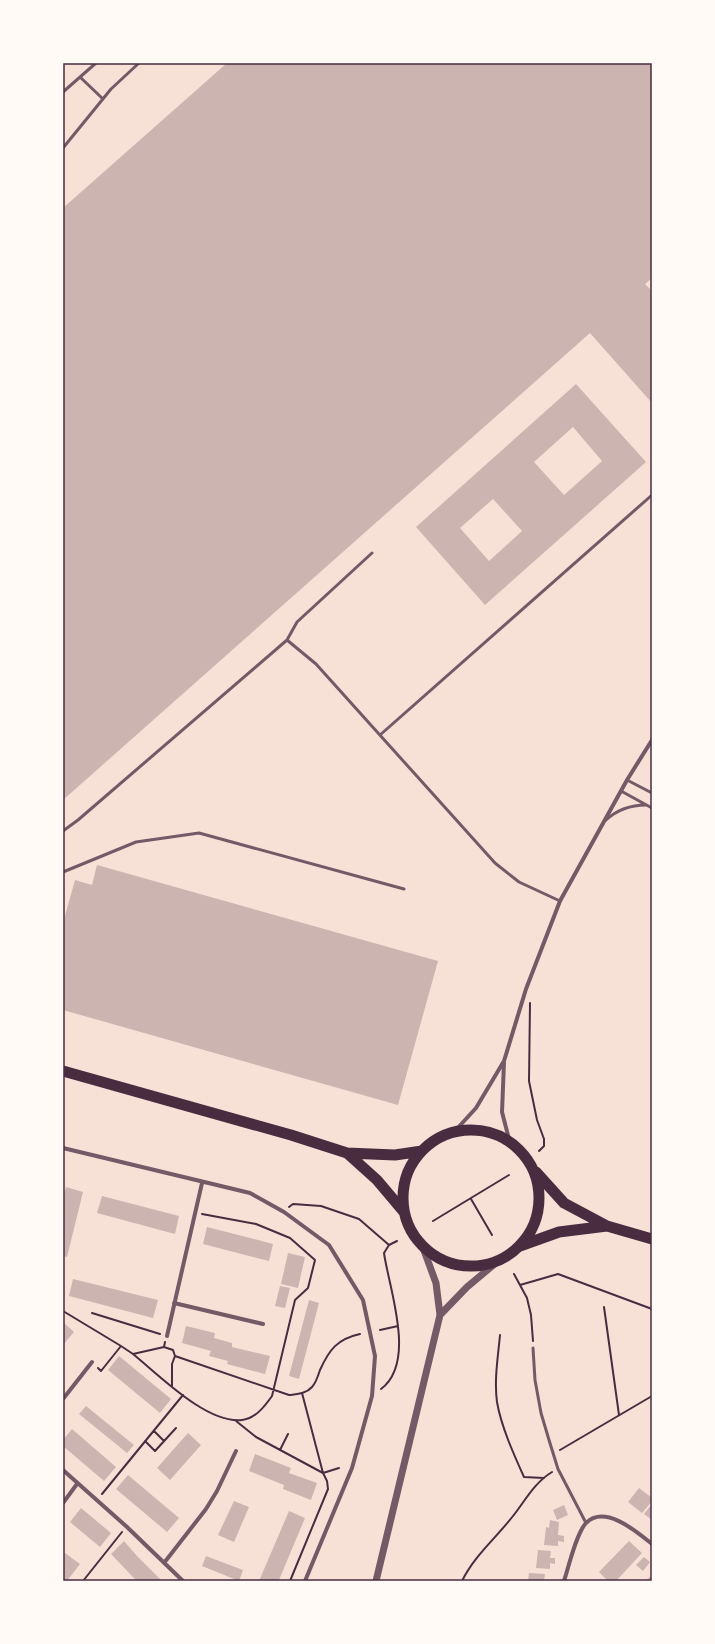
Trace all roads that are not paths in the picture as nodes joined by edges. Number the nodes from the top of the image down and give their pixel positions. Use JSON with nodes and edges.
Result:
{"nodes":[{"id":1,"x":96,"y":63,"type":"edge"},
{"id":2,"x":140,"y":63,"type":"edge"},
{"id":3,"x":80,"y":77,"type":"junction"},
{"id":4,"x":63,"y":92,"type":"edge"},
{"id":5,"x":103,"y":99,"type":"junction"},
{"id":6,"x":63,"y":148,"type":"edge"},
{"id":7,"x":652,"y":496,"type":"edge"},
{"id":8,"x":372,"y":553,"type":"dead end"},
{"id":9,"x":287,"y":640,"type":"junction"},
{"id":10,"x":380,"y":735,"type":"junction"},
{"id":11,"x":652,"y":740,"type":"edge"},
{"id":12,"x":627,"y":780,"type":"junction"},
{"id":13,"x":621,"y":791,"type":"junction"},
{"id":14,"x":652,"y":793,"type":"edge"},
{"id":15,"x":646,"y":804,"type":"junction"},
{"id":16,"x":652,"y":808,"type":"edge"},
{"id":17,"x":604,"y":822,"type":"junction"},
{"id":18,"x":63,"y":831,"type":"edge"},
{"id":19,"x":63,"y":872,"type":"edge"},
{"id":20,"x":404,"y":889,"type":"dead end"},
{"id":21,"x":560,"y":901,"type":"junction"},
{"id":22,"x":504,"y":1061,"type":"junction"},
{"id":23,"x":63,"y":1071,"type":"edge"},
{"id":24,"x":454,"y":1132,"type":"junction"},
{"id":25,"x":510,"y":1143,"type":"junction"},
{"id":26,"x":63,"y":1148,"type":"edge"},
{"id":27,"x":422,"y":1151,"type":"junction"},
{"id":28,"x":347,"y":1154,"type":"junction"},
{"id":29,"x":533,"y":1169,"type":"junction"},
{"id":30,"x":202,"y":1183,"type":"junction"},
{"id":31,"x":404,"y":1212,"type":"junction"},
{"id":32,"x":607,"y":1226,"type":"junction"},
{"id":33,"x":652,"y":1239,"type":"edge"},
{"id":34,"x":422,"y":1245,"type":"junction"},
{"id":35,"x":520,"y":1246,"type":"junction"},
{"id":36,"x":497,"y":1262,"type":"junction"},
{"id":37,"x":174,"y":1303,"type":"junction"},
{"id":38,"x":440,"y":1315,"type":"junction"},
{"id":39,"x":263,"y":1324,"type":"dead end"},
{"id":40,"x":167,"y":1336,"type":"road end"},
{"id":41,"x":533,"y":1348,"type":"road end"},
{"id":42,"x":92,"y":1362,"type":"road end"},
{"id":43,"x":63,"y":1399,"type":"edge"},
{"id":44,"x":236,"y":1451,"type":"dead end"},
{"id":45,"x":63,"y":1470,"type":"edge"},
{"id":46,"x":78,"y":1484,"type":"junction"},
{"id":47,"x":63,"y":1503,"type":"edge"},
{"id":48,"x":586,"y":1523,"type":"junction"},
{"id":49,"x":652,"y":1544,"type":"edge"},
{"id":50,"x":164,"y":1563,"type":"junction"},
{"id":51,"x":183,"y":1581,"type":"edge"},
{"id":52,"x":306,"y":1581,"type":"edge"},
{"id":53,"x":376,"y":1581,"type":"edge"},
{"id":54,"x":564,"y":1581,"type":"edge"}],
"edges":[{"from":1,"to":3,"type":"lane"},
{"from":2,"to":5,"type":"lane"},
{"from":3,"to":4,"type":"lane"},
{"from":3,"to":5,"type":"lane"},
{"from":5,"to":6,"type":"lane"},
{"from":7,"to":10,"type":"lane"},
{"from":8,"to":9,"type":"lane"},
{"from":9,"to":10,"type":"lane"},
{"from":9,"to":18,"type":"lane"},
{"from":10,"to":21,"type":"lane"},
{"from":11,"to":12,"type":"street"},
{"from":12,"to":13,"type":"street"},
{"from":12,"to":14,"type":"lane"},
{"from":13,"to":15,"type":"lane"},
{"from":13,"to":17,"type":"street"},
{"from":15,"to":16,"type":"lane"},
{"from":15,"to":17,"type":"lane"},
{"from":17,"to":21,"type":"street"},
{"from":19,"to":20,"type":"lane"},
{"from":21,"to":22,"type":"street"},
{"from":22,"to":24,"type":"street"},
{"from":22,"to":25,"type":"street"},
{"from":23,"to":28,"type":"highway"},
{"from":24,"to":25,"type":"highway"},
{"from":24,"to":27,"type":"highway"},
{"from":25,"to":29,"type":"highway"},
{"from":26,"to":30,"type":"street"},
{"from":27,"to":28,"type":"highway"},
{"from":27,"to":31,"type":"highway"},
{"from":28,"to":31,"type":"highway"},
{"from":29,"to":32,"type":"highway"},
{"from":29,"to":35,"type":"highway"},
{"from":30,"to":37,"type":"street"},
{"from":30,"to":52,"type":"street"},
{"from":31,"to":34,"type":"highway"},
{"from":32,"to":33,"type":"highway"},
{"from":32,"to":35,"type":"highway"},
{"from":34,"to":36,"type":"highway"},
{"from":34,"to":38,"type":"street"},
{"from":35,"to":36,"type":"highway"},
{"from":36,"to":38,"type":"street"},
{"from":37,"to":39,"type":"street"},
{"from":37,"to":40,"type":"street"},
{"from":38,"to":53,"type":"street"},
{"from":41,"to":48,"type":"lane"},
{"from":42,"to":43,"type":"street"},
{"from":44,"to":50,"type":"street"},
{"from":45,"to":46,"type":"street"},
{"from":46,"to":47,"type":"street"},
{"from":46,"to":50,"type":"street"},
{"from":48,"to":49,"type":"street"},
{"from":48,"to":54,"type":"street"},
{"from":50,"to":51,"type":"street"}]}
